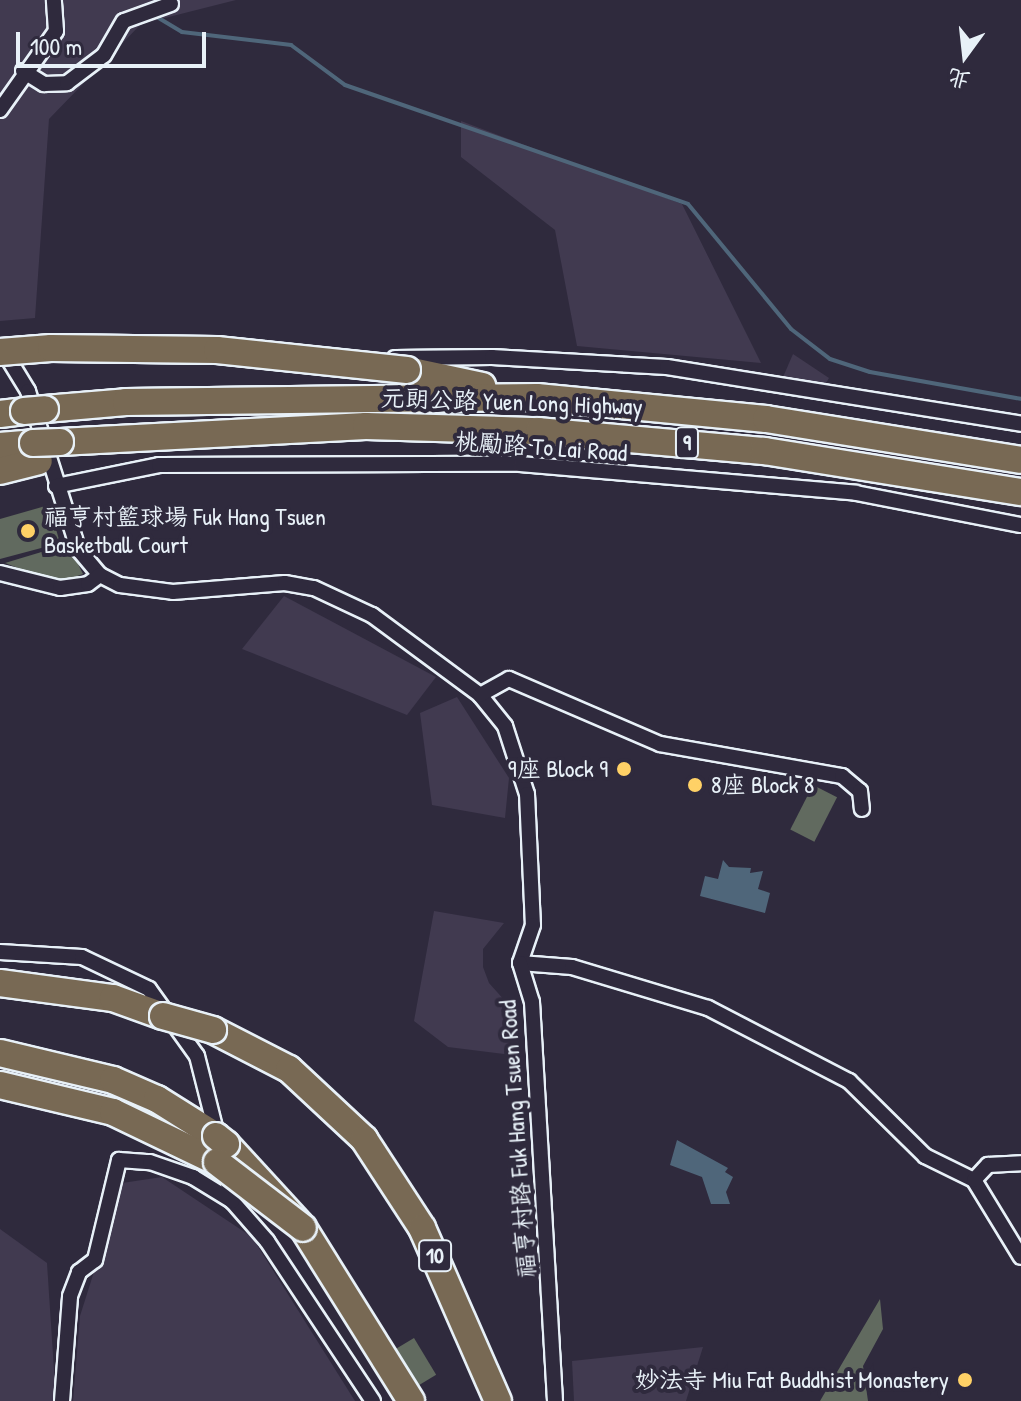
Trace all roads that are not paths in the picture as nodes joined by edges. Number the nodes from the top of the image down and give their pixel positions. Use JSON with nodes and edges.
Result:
{"nodes":[{"id":1,"x":54,"y":0,"type":"edge"},
{"id":2,"x":171,"y":4,"type":"dead end"},
{"id":3,"x":23,"y":71,"type":"junction"},
{"id":4,"x":0,"y":110,"type":"edge"},
{"id":5,"x":0,"y":350,"type":"edge"},
{"id":6,"x":340,"y":361,"type":"dead end"},
{"id":7,"x":537,"y":397,"type":"junction"},
{"id":8,"x":23,"y":411,"type":"edge"},
{"id":9,"x":1021,"y":424,"type":"edge"},
{"id":10,"x":0,"y":446,"type":"edge"},
{"id":11,"x":49,"y":450,"type":"junction"},
{"id":12,"x":1021,"y":460,"type":"edge"},
{"id":13,"x":0,"y":471,"type":"edge"},
{"id":14,"x":56,"y":486,"type":"junction"},
{"id":15,"x":1021,"y":492,"type":"edge"},
{"id":16,"x":1021,"y":525,"type":"edge"},
{"id":17,"x":0,"y":573,"type":"edge"},
{"id":18,"x":100,"y":575,"type":"junction"},
{"id":19,"x":480,"y":695,"type":"junction"},
{"id":20,"x":862,"y":809,"type":"dead end"},
{"id":21,"x":0,"y":952,"type":"edge"},
{"id":22,"x":520,"y":963,"type":"junction"},
{"id":23,"x":0,"y":983,"type":"edge"},
{"id":24,"x":0,"y":1001,"type":"edge"},
{"id":25,"x":163,"y":1016,"type":"junction"},
{"id":26,"x":0,"y":1053,"type":"edge"},
{"id":27,"x":0,"y":1085,"type":"edge"},
{"id":28,"x":1021,"y":1163,"type":"edge"},
{"id":29,"x":974,"y":1180,"type":"junction"},
{"id":30,"x":232,"y":1201,"type":"junction"},
{"id":31,"x":303,"y":1228,"type":"junction"},
{"id":32,"x":1021,"y":1257,"type":"edge"},
{"id":33,"x":62,"y":1401,"type":"edge"},
{"id":34,"x":373,"y":1401,"type":"edge"},
{"id":35,"x":411,"y":1401,"type":"edge"},
{"id":36,"x":498,"y":1401,"type":"edge"},
{"id":37,"x":555,"y":1401,"type":"edge"}],
"edges":[{"from":1,"to":3,"type":"street"},
{"from":2,"to":3,"type":"street"},
{"from":3,"to":4,"type":"street"},
{"from":5,"to":7,"type":"highway","bridge":true},
{"from":5,"to":14,"type":"street"},
{"from":6,"to":9,"type":"street"},
{"from":7,"to":8,"type":"highway","name":"元朗公路 Yuen Long Highway","number":"9"},
{"from":7,"to":12,"type":"highway","name":"元朗公路 Yuen Long Highway","number":"9"},
{"from":10,"to":11,"type":"highway"},
{"from":11,"to":13,"type":"highway"},
{"from":11,"to":15,"type":"highway","name":"元朗公路 Yuen Long Highway","number":"9"},
{"from":14,"to":16,"type":"street","name":"桃勵路 To Lai Road"},
{"from":14,"to":18,"type":"street"},
{"from":17,"to":18,"type":"street"},
{"from":18,"to":19,"type":"street"},
{"from":19,"to":20,"type":"street"},
{"from":19,"to":22,"type":"street"},
{"from":21,"to":30,"type":"street"},
{"from":22,"to":29,"type":"street"},
{"from":22,"to":37,"type":"street","name":"福亨村路 Fuk Hang Tsuen Road"},
{"from":23,"to":25,"type":"highway"},
{"from":24,"to":25,"type":"highway","number":"10"},
{"from":25,"to":36,"type":"highway","number":"10","bridge":true},
{"from":26,"to":31,"type":"highway","bridge":true},
{"from":27,"to":31,"type":"highway","bridge":true},
{"from":28,"to":29,"type":"street"},
{"from":29,"to":32,"type":"street"},
{"from":30,"to":33,"type":"street"},
{"from":30,"to":34,"type":"street"},
{"from":31,"to":35,"type":"highway"}]}
